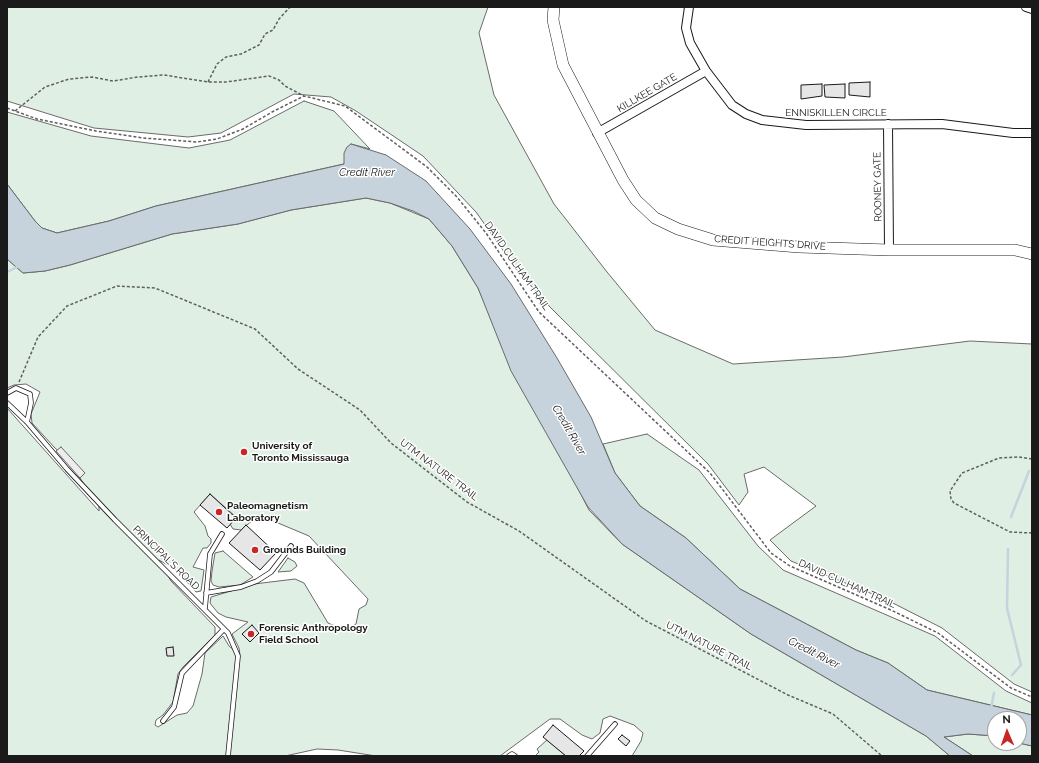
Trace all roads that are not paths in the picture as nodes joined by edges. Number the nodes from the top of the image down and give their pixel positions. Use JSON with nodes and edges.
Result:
{"nodes":[{"id":1,"x":554,"y":7,"type":"edge"},
{"id":2,"x":690,"y":7,"type":"edge"},
{"id":3,"x":1026,"y":7,"type":"edge"},
{"id":4,"x":1032,"y":9,"type":"edge"},
{"id":5,"x":706,"y":71,"type":"junction"},
{"id":6,"x":888,"y":124,"type":"junction"},
{"id":7,"x":597,"y":133,"type":"junction"},
{"id":8,"x":1032,"y":133,"type":"edge"},
{"id":9,"x":889,"y":250,"type":"junction"},
{"id":10,"x":1032,"y":254,"type":"edge"},
{"id":11,"x":7,"y":393,"type":"edge"},
{"id":12,"x":7,"y":403,"type":"edge"},
{"id":13,"x":27,"y":422,"type":"junction"},
{"id":14,"x":222,"y":534,"type":"dead end"},
{"id":15,"x":291,"y":546,"type":"dead end"},
{"id":16,"x":206,"y":593,"type":"junction"},
{"id":17,"x":205,"y":608,"type":"junction"},
{"id":18,"x":224,"y":629,"type":"junction"},
{"id":19,"x":163,"y":720,"type":"dead end"},
{"id":20,"x":615,"y":724,"type":"dead end"},
{"id":21,"x":228,"y":756,"type":"edge"},
{"id":22,"x":509,"y":756,"type":"edge"},
{"id":23,"x":515,"y":756,"type":"edge"},
{"id":24,"x":588,"y":756,"type":"edge"}],
"edges":[{"from":1,"to":7,"type":"street","name":"CREDIT HEIGHTS DRIVE"},
{"from":2,"to":5,"type":"street","name":"ENNISKILLEN CIRCLE"},
{"from":3,"to":4,"type":"street"},
{"from":5,"to":6,"type":"street","name":"ENNISKILLEN CIRCLE"},
{"from":5,"to":7,"type":"street","name":"KILLKEE GATE"},
{"from":6,"to":8,"type":"street","name":"ENNISKILLEN CIRCLE"},
{"from":6,"to":9,"type":"street","name":"ROONEY GATE"},
{"from":7,"to":9,"type":"street","name":"CREDIT HEIGHTS DRIVE"},
{"from":9,"to":10,"type":"street","name":"CREDIT HEIGHTS DRIVE"},
{"from":11,"to":13,"type":"lane"},
{"from":12,"to":13,"type":"lane","name":"PRINCIPAL'S ROAD"},
{"from":13,"to":17,"type":"lane","name":"PRINCIPAL'S ROAD"},
{"from":14,"to":16,"type":"lane"},
{"from":15,"to":16,"type":"lane"},
{"from":16,"to":17,"type":"lane"},
{"from":17,"to":18,"type":"lane","name":"PRINCIPAL'S ROAD"},
{"from":18,"to":19,"type":"lane"},
{"from":18,"to":21,"type":"lane","name":"PRINCIPAL'S ROAD"},
{"from":20,"to":24,"type":"lane"},
{"from":22,"to":23,"type":"lane"}]}
